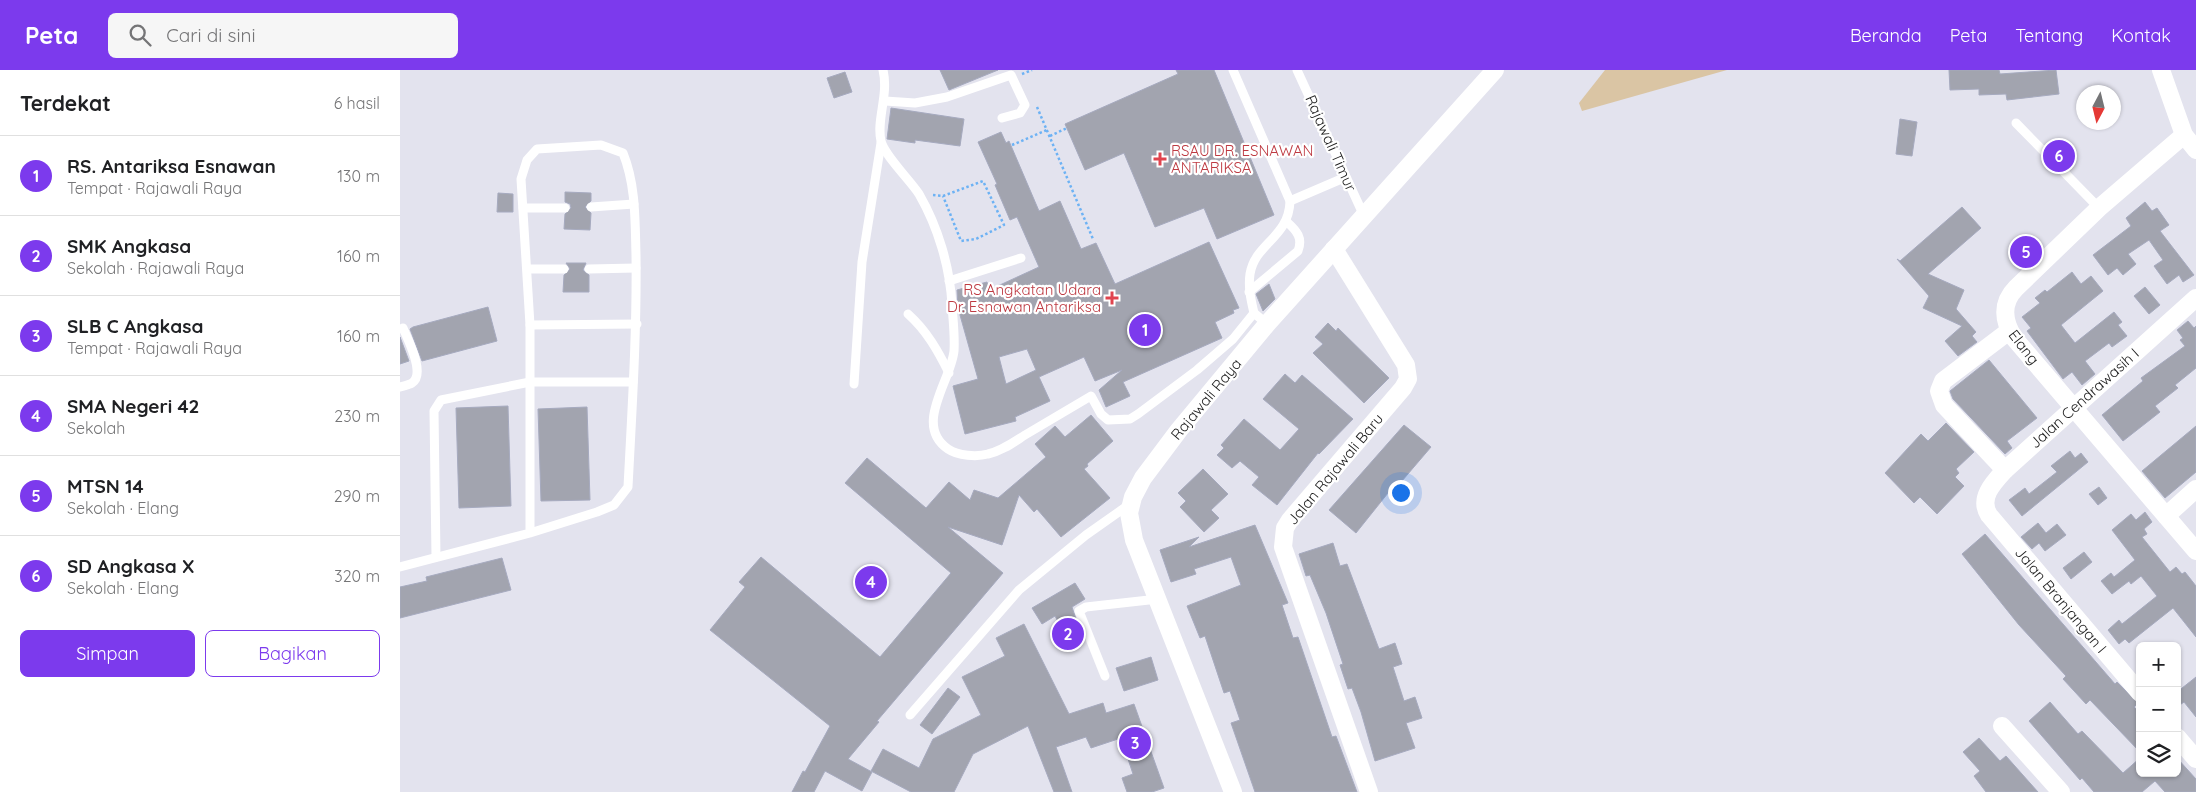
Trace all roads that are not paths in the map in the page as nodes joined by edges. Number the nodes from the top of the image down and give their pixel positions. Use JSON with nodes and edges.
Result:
{"nodes":[{"id":1,"x":883,"y":70,"type":"edge"},
{"id":2,"x":1233,"y":70,"type":"edge"},
{"id":3,"x":1297,"y":70,"type":"edge"},
{"id":4,"x":1495,"y":70,"type":"edge"},
{"id":5,"x":2161,"y":70,"type":"edge"},
{"id":6,"x":885,"y":101,"type":"junction"},
{"id":7,"x":1002,"y":118,"type":"dead end"},
{"id":8,"x":2016,"y":123,"type":"dead end"},
{"id":9,"x":2184,"y":135,"type":"junction"},
{"id":10,"x":881,"y":143,"type":"junction"},
{"id":11,"x":2196,"y":150,"type":"edge"},
{"id":12,"x":1346,"y":177,"type":"junction"},
{"id":13,"x":1290,"y":201,"type":"junction"},
{"id":14,"x":634,"y":204,"type":"junction"},
{"id":15,"x":591,"y":207,"type":"dead end"},
{"id":16,"x":523,"y":208,"type":"junction"},
{"id":17,"x":565,"y":208,"type":"dead end"},
{"id":18,"x":2100,"y":208,"type":"junction"},
{"id":19,"x":1364,"y":216,"type":"junction"},
{"id":20,"x":1287,"y":222,"type":"junction"},
{"id":21,"x":1334,"y":249,"type":"junction"},
{"id":22,"x":1021,"y":258,"type":"dead end"},
{"id":23,"x":636,"y":268,"type":"junction"},
{"id":24,"x":528,"y":269,"type":"junction"},
{"id":25,"x":564,"y":269,"type":"dead end"},
{"id":26,"x":590,"y":269,"type":"dead end"},
{"id":27,"x":949,"y":282,"type":"junction"},
{"id":28,"x":1249,"y":292,"type":"junction"},
{"id":29,"x":2196,"y":298,"type":"edge"},
{"id":30,"x":908,"y":314,"type":"dead end"},
{"id":31,"x":1261,"y":319,"type":"junction"},
{"id":32,"x":636,"y":324,"type":"junction"},
{"id":33,"x":530,"y":325,"type":"junction"},
{"id":34,"x":403,"y":328,"type":"dead end"},
{"id":35,"x":2010,"y":331,"type":"junction"},
{"id":36,"x":949,"y":373,"type":"junction"},
{"id":37,"x":530,"y":382,"type":"junction"},
{"id":38,"x":633,"y":382,"type":"junction"},
{"id":39,"x":854,"y":384,"type":"dead end"},
{"id":40,"x":400,"y":387,"type":"edge"},
{"id":41,"x":2073,"y":407,"type":"junction"},
{"id":42,"x":2005,"y":470,"type":"junction"},
{"id":43,"x":2196,"y":489,"type":"edge"},
{"id":44,"x":1130,"y":504,"type":"junction"},
{"id":45,"x":1985,"y":506,"type":"joint"},
{"id":46,"x":2166,"y":516,"type":"junction"},
{"id":47,"x":530,"y":533,"type":"junction"},
{"id":48,"x":2196,"y":551,"type":"edge"},
{"id":49,"x":436,"y":557,"type":"junction"},
{"id":50,"x":400,"y":567,"type":"edge"},
{"id":51,"x":1158,"y":599,"type":"junction"},
{"id":52,"x":1105,"y":676,"type":"dead end"},
{"id":53,"x":2136,"y":688,"type":"edge"},
{"id":54,"x":910,"y":715,"type":"dead end"},
{"id":55,"x":2002,"y":726,"type":"dead end"},
{"id":56,"x":2181,"y":742,"type":"edge"},
{"id":57,"x":2196,"y":759,"type":"edge"},
{"id":58,"x":1233,"y":792,"type":"edge"},
{"id":59,"x":1369,"y":792,"type":"edge"},
{"id":60,"x":2061,"y":792,"type":"edge"}],
"edges":[{"from":1,"to":6,"type":"lane"},
{"from":2,"to":13,"type":"lane"},
{"from":3,"to":12,"type":"lane","name":"Rajawali Timur"},
{"from":4,"to":19,"type":"street","name":"Rajawali Raya"},
{"from":5,"to":9,"type":"street"},
{"from":6,"to":7,"type":"lane"},
{"from":6,"to":10,"type":"lane"},
{"from":8,"to":18,"type":"lane"},
{"from":9,"to":11,"type":"street"},
{"from":9,"to":18,"type":"street","name":"Elang"},
{"from":10,"to":27,"type":"lane"},
{"from":10,"to":39,"type":"lane"},
{"from":12,"to":13,"type":"lane"},
{"from":12,"to":19,"type":"lane","name":"Rajawali Timur"},
{"from":13,"to":20,"type":"lane"},
{"from":14,"to":15,"type":"lane"},
{"from":14,"to":16,"type":"lane"},
{"from":14,"to":23,"type":"lane"},
{"from":16,"to":17,"type":"lane"},
{"from":16,"to":24,"type":"lane"},
{"from":18,"to":35,"type":"street","name":"Elang"},
{"from":19,"to":21,"type":"street","name":"Rajawali Raya"},
{"from":20,"to":28,"type":"lane"},
{"from":20,"to":28,"type":"lane"},
{"from":21,"to":31,"type":"street","name":"Rajawali Raya"},
{"from":21,"to":59,"type":"street","name":"Jalan Rajawali Baru"},
{"from":22,"to":27,"type":"lane"},
{"from":23,"to":26,"type":"lane"},
{"from":23,"to":32,"type":"lane"},
{"from":24,"to":25,"type":"lane"},
{"from":24,"to":33,"type":"lane"},
{"from":27,"to":36,"type":"lane"},
{"from":28,"to":31,"type":"lane"},
{"from":29,"to":41,"type":"street","name":"Jalan Cendrawasih I"},
{"from":30,"to":36,"type":"lane"},
{"from":31,"to":36,"type":"lane"},
{"from":31,"to":44,"type":"street","name":"Rajawali Raya"},
{"from":32,"to":33,"type":"lane"},
{"from":32,"to":38,"type":"lane"},
{"from":33,"to":37,"type":"lane"},
{"from":34,"to":40,"type":"lane"},
{"from":35,"to":41,"type":"street","name":"Elang"},
{"from":35,"to":42,"type":"street"},
{"from":37,"to":38,"type":"lane"},
{"from":37,"to":47,"type":"lane"},
{"from":37,"to":49,"type":"lane"},
{"from":38,"to":47,"type":"lane"},
{"from":41,"to":42,"type":"street","name":"Jalan Cendrawasih I"},
{"from":41,"to":46,"type":"street","name":"Elang"},
{"from":42,"to":45,"type":"street","name":"Jalan Cendrawasih I"},
{"from":43,"to":46,"type":"street"},
{"from":44,"to":51,"type":"street","name":"Rajawali Raya"},
{"from":44,"to":54,"type":"lane"},
{"from":45,"to":53,"type":"street","name":"Jalan Branjangan I"},
{"from":46,"to":48,"type":"street","name":"Elang"},
{"from":47,"to":49,"type":"lane"},
{"from":49,"to":50,"type":"lane"},
{"from":51,"to":52,"type":"lane"},
{"from":51,"to":58,"type":"street","name":"Rajawali Raya"},
{"from":55,"to":60,"type":"street"},
{"from":56,"to":57,"type":"street"}]}
